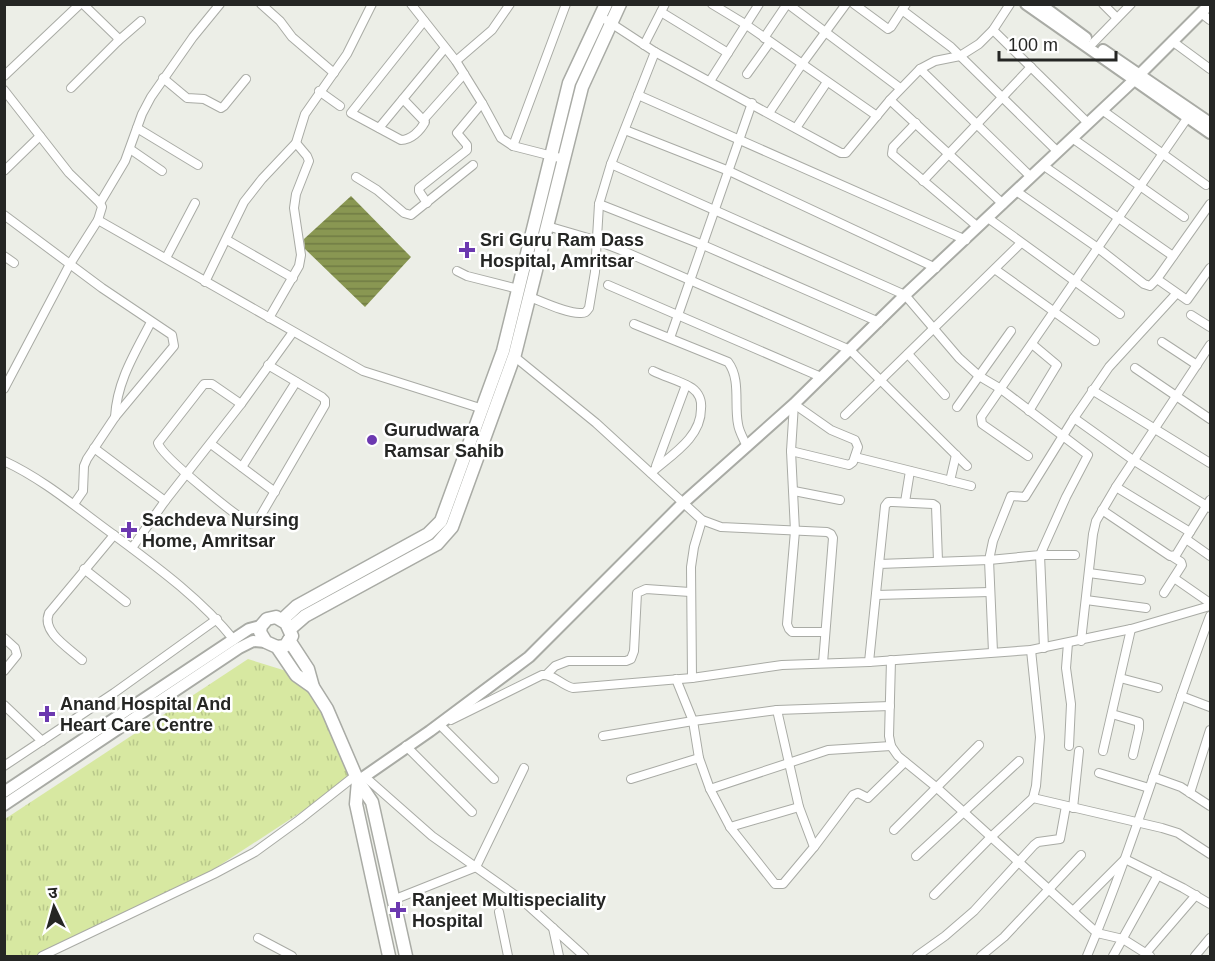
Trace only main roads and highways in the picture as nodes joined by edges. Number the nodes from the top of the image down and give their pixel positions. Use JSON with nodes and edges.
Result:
{"nodes":[{"id":1,"x":620,"y":4,"type":"edge"},
{"id":2,"x":1026,"y":4,"type":"edge"},
{"id":3,"x":1210,"y":4,"type":"edge"},
{"id":4,"x":1044,"y":5,"type":"edge"},
{"id":5,"x":603,"y":8,"type":"edge"},
{"id":6,"x":1206,"y":16,"type":"edge"},
{"id":7,"x":1136,"y":78,"type":"junction"},
{"id":8,"x":1210,"y":123,"type":"edge"},
{"id":9,"x":1210,"y":133,"type":"edge"},
{"id":10,"x":558,"y":157,"type":"junction"},
{"id":11,"x":532,"y":262,"type":"junction"},
{"id":12,"x":261,"y":626,"type":"junction"},
{"id":13,"x":287,"y":630,"type":"junction"},
{"id":14,"x":272,"y":645,"type":"junction"},
{"id":15,"x":313,"y":687,"type":"junction"},
{"id":16,"x":359,"y":777,"type":"junction"},
{"id":17,"x":4,"y":792,"type":"edge"},
{"id":18,"x":4,"y":805,"type":"edge"},
{"id":19,"x":390,"y":957,"type":"edge"},
{"id":20,"x":406,"y":957,"type":"edge"}],
"edges":[{"from":1,"to":10,"type":"main road"},
{"from":2,"to":7,"type":"main road"},
{"from":3,"to":6,"type":"main road"},
{"from":4,"to":7,"type":"main road"},
{"from":5,"to":10,"type":"main road"},
{"from":6,"to":7,"type":"main road"},
{"from":7,"to":8,"type":"main road"},
{"from":7,"to":9,"type":"main road"},
{"from":7,"to":16,"type":"main road"},
{"from":10,"to":11,"type":"main road"},
{"from":10,"to":11,"type":"main road"},
{"from":11,"to":13,"type":"main road"},
{"from":11,"to":13,"type":"main road"},
{"from":12,"to":13,"type":"main road"},
{"from":12,"to":14,"type":"main road"},
{"from":12,"to":17,"type":"main road"},
{"from":13,"to":14,"type":"main road"},
{"from":13,"to":15,"type":"main road"},
{"from":14,"to":15,"type":"main road"},
{"from":14,"to":18,"type":"main road"},
{"from":15,"to":16,"type":"main road"},
{"from":16,"to":19,"type":"main road"},
{"from":16,"to":20,"type":"main road"}]}
